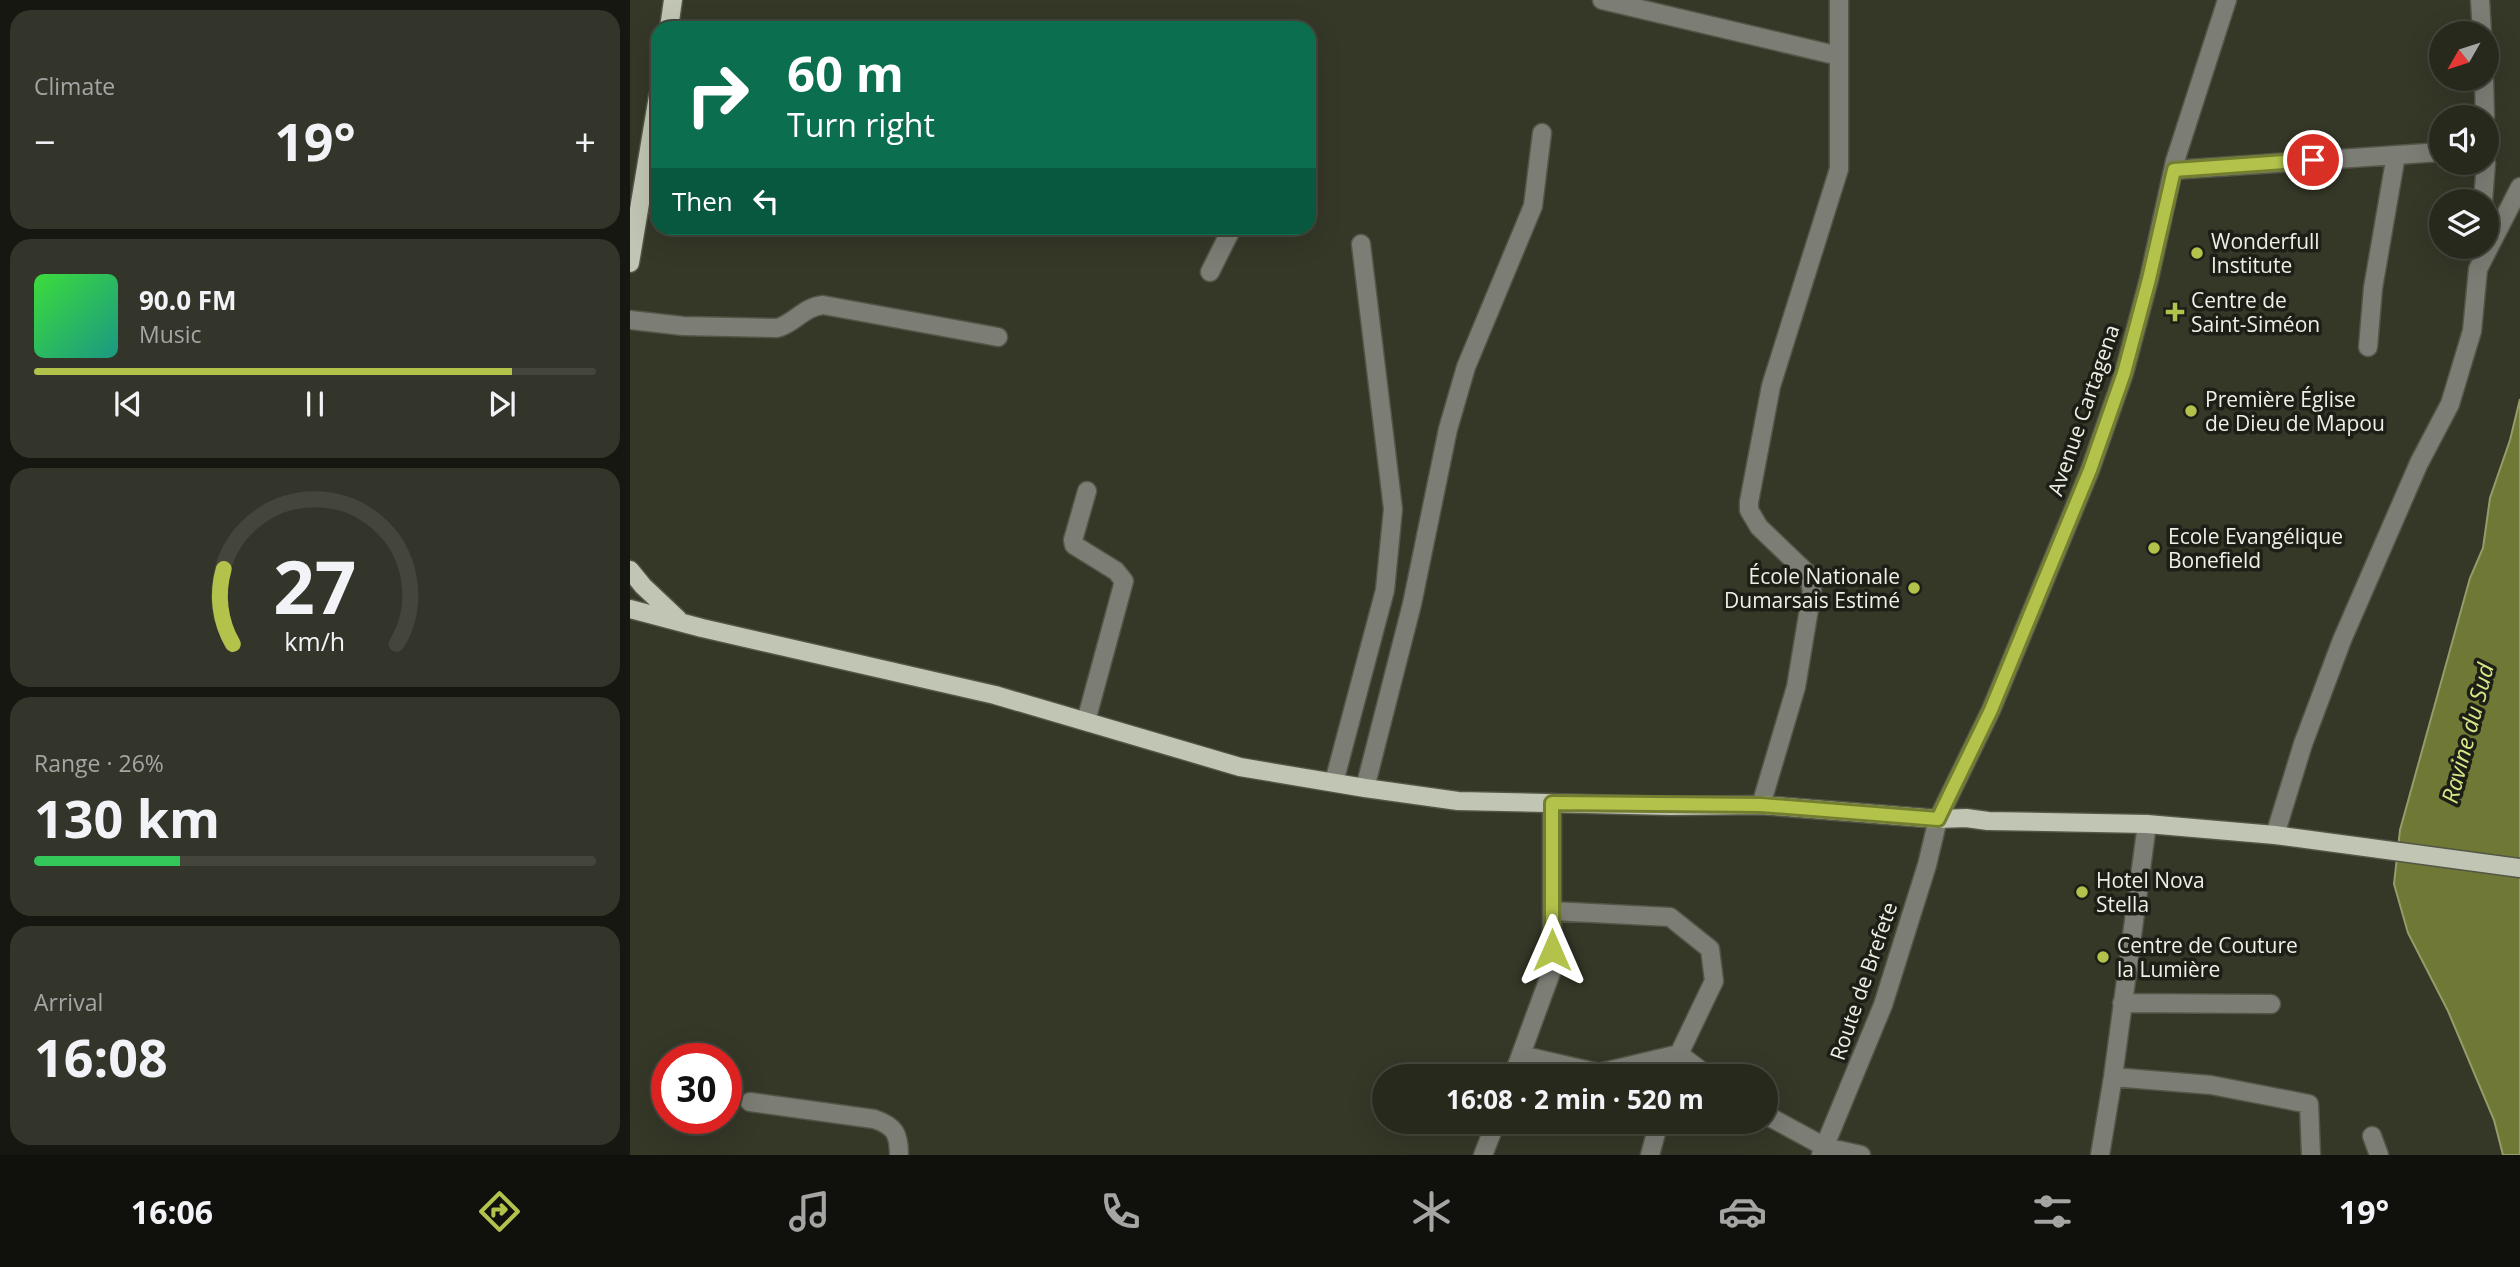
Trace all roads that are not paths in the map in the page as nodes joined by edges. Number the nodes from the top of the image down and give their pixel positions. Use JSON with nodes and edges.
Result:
{"nodes":[{"id":1,"x":673,"y":0,"type":"edge"},
{"id":2,"x":1602,"y":0,"type":"edge"},
{"id":3,"x":1839,"y":0,"type":"edge"},
{"id":4,"x":2227,"y":0,"type":"edge"},
{"id":5,"x":2480,"y":0,"type":"edge"},
{"id":6,"x":672,"y":21,"type":"edge"},
{"id":7,"x":2481,"y":21,"type":"edge"},
{"id":8,"x":1839,"y":56,"type":"junction"},
{"id":9,"x":1542,"y":133,"type":"dead end"},
{"id":10,"x":651,"y":138,"type":"edge"},
{"id":11,"x":2429,"y":153,"type":"edge"},
{"id":12,"x":2396,"y":155,"type":"junction"},
{"id":13,"x":2174,"y":170,"type":"junction"},
{"id":14,"x":2520,"y":187,"type":"edge"},
{"id":15,"x":1228,"y":235,"type":"edge"},
{"id":16,"x":1361,"y":244,"type":"dead end"},
{"id":17,"x":2479,"y":259,"type":"edge"},
{"id":18,"x":630,"y":263,"type":"edge"},
{"id":19,"x":2478,"y":269,"type":"junction"},
{"id":20,"x":1210,"y":272,"type":"dead end"},
{"id":21,"x":630,"y":320,"type":"edge"},
{"id":22,"x":998,"y":337,"type":"dead end"},
{"id":23,"x":2368,"y":346,"type":"dead end"},
{"id":24,"x":1087,"y":491,"type":"dead end"},
{"id":25,"x":630,"y":570,"type":"edge"},
{"id":26,"x":630,"y":609,"type":"edge"},
{"id":27,"x":680,"y":622,"type":"junction"},
{"id":28,"x":1086,"y":721,"type":"junction"},
{"id":29,"x":1334,"y":782,"type":"junction"},
{"id":30,"x":1365,"y":788,"type":"junction"},
{"id":31,"x":1552,"y":803,"type":"junction"},
{"id":32,"x":1761,"y":805,"type":"junction"},
{"id":33,"x":1938,"y":819,"type":"junction"},
{"id":34,"x":2147,"y":824,"type":"junction"},
{"id":35,"x":2275,"y":835,"type":"junction"},
{"id":36,"x":2520,"y":868,"type":"edge"},
{"id":37,"x":1552,"y":911,"type":"junction"},
{"id":38,"x":2122,"y":1003,"type":"junction"},
{"id":39,"x":2271,"y":1004,"type":"dead end"},
{"id":40,"x":1679,"y":1054,"type":"junction"},
{"id":41,"x":1521,"y":1055,"type":"junction"},
{"id":42,"x":1518,"y":1064,"type":"edge"},
{"id":43,"x":1676,"y":1064,"type":"edge"},
{"id":44,"x":1692,"y":1064,"type":"edge"},
{"id":45,"x":2113,"y":1077,"type":"junction"},
{"id":46,"x":750,"y":1101,"type":"dead end"},
{"id":47,"x":1778,"y":1123,"type":"edge"},
{"id":48,"x":1491,"y":1134,"type":"edge"},
{"id":49,"x":1656,"y":1134,"type":"edge"},
{"id":50,"x":2372,"y":1136,"type":"dead end"},
{"id":51,"x":1823,"y":1151,"type":"edge"},
{"id":52,"x":899,"y":1155,"type":"edge"},
{"id":53,"x":1483,"y":1155,"type":"edge"},
{"id":54,"x":1650,"y":1155,"type":"edge"},
{"id":55,"x":1861,"y":1155,"type":"edge"},
{"id":56,"x":2100,"y":1155,"type":"edge"},
{"id":57,"x":2311,"y":1155,"type":"edge"},
{"id":58,"x":2379,"y":1155,"type":"edge"}],
"edges":[{"from":1,"to":6,"type":"main road"},
{"from":2,"to":8,"type":"street"},
{"from":3,"to":8,"type":"street"},
{"from":4,"to":13,"type":"street","name":"Avenue Cartagena"},
{"from":5,"to":7,"type":"street"},
{"from":8,"to":32,"type":"street"},
{"from":9,"to":30,"type":"street"},
{"from":10,"to":18,"type":"main road"},
{"from":11,"to":12,"type":"street"},
{"from":12,"to":13,"type":"street"},
{"from":12,"to":23,"type":"street"},
{"from":13,"to":33,"type":"street","name":"Avenue Cartagena"},
{"from":14,"to":19,"type":"street"},
{"from":15,"to":20,"type":"street"},
{"from":16,"to":29,"type":"street"},
{"from":17,"to":19,"type":"street"},
{"from":19,"to":35,"type":"street"},
{"from":21,"to":22,"type":"street"},
{"from":24,"to":28,"type":"street"},
{"from":25,"to":27,"type":"main road"},
{"from":26,"to":27,"type":"main road"},
{"from":27,"to":28,"type":"main road"},
{"from":28,"to":29,"type":"main road"},
{"from":29,"to":30,"type":"main road"},
{"from":30,"to":31,"type":"main road"},
{"from":31,"to":32,"type":"main road"},
{"from":31,"to":37,"type":"street"},
{"from":32,"to":33,"type":"main road"},
{"from":33,"to":34,"type":"main road"},
{"from":33,"to":51,"type":"street","name":"Route de Brefete"},
{"from":34,"to":35,"type":"main road"},
{"from":34,"to":38,"type":"street"},
{"from":35,"to":36,"type":"main road"},
{"from":37,"to":40,"type":"street"},
{"from":37,"to":41,"type":"street"},
{"from":38,"to":39,"type":"street"},
{"from":38,"to":45,"type":"street"},
{"from":40,"to":41,"type":"street"},
{"from":40,"to":43,"type":"street"},
{"from":40,"to":44,"type":"street"},
{"from":41,"to":42,"type":"street"},
{"from":45,"to":56,"type":"street"},
{"from":45,"to":57,"type":"street"},
{"from":46,"to":52,"type":"street"},
{"from":47,"to":51,"type":"street"},
{"from":48,"to":53,"type":"street"},
{"from":49,"to":54,"type":"street"},
{"from":50,"to":58,"type":"street"},
{"from":51,"to":55,"type":"street"}]}
